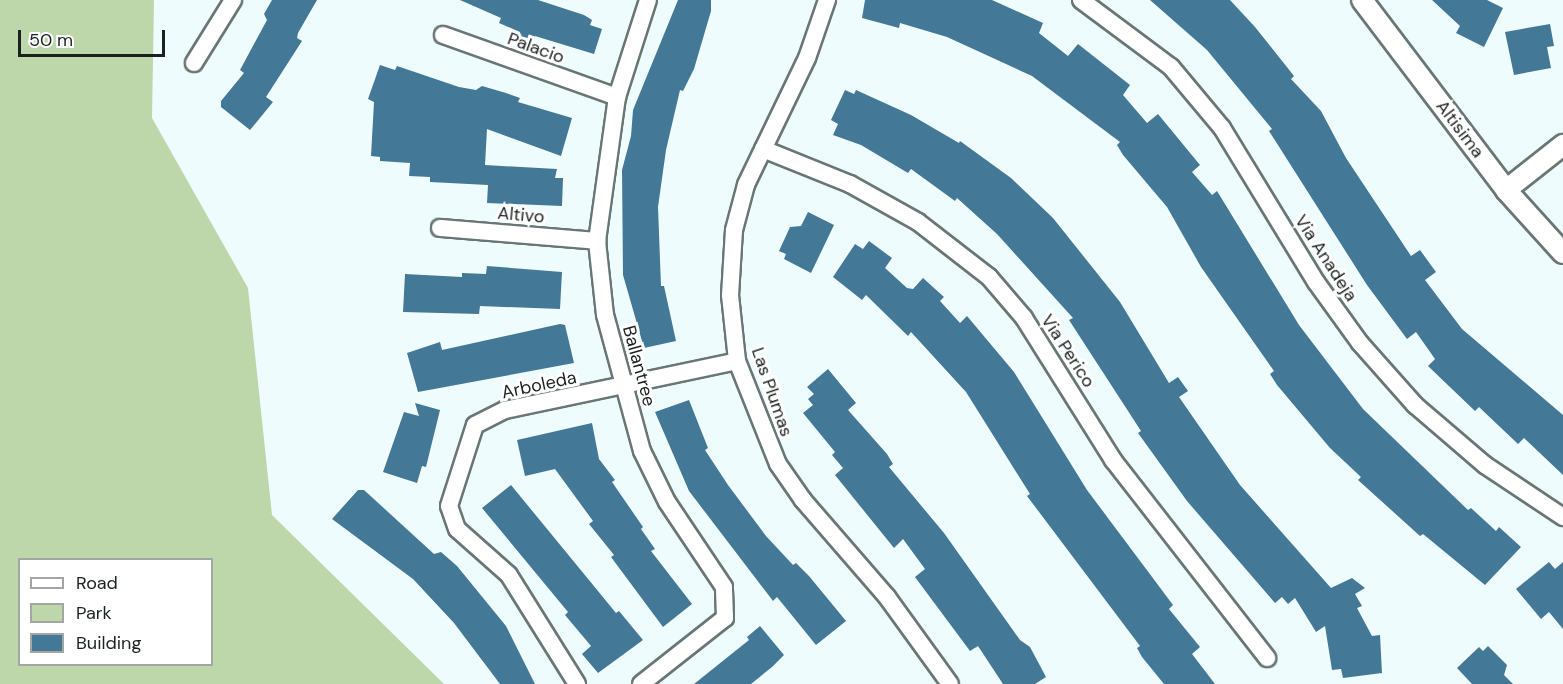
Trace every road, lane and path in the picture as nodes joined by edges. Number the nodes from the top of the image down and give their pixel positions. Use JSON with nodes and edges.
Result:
{"nodes":[{"id":1,"x":233,"y":0,"type":"edge"},
{"id":2,"x":648,"y":0,"type":"edge"},
{"id":3,"x":826,"y":0,"type":"edge"},
{"id":4,"x":1081,"y":0,"type":"edge"},
{"id":5,"x":1362,"y":0,"type":"edge"},
{"id":6,"x":443,"y":35,"type":"dead end"},
{"id":7,"x":194,"y":63,"type":"dead end"},
{"id":8,"x":617,"y":97,"type":"junction"},
{"id":9,"x":1563,"y":145,"type":"edge"},
{"id":10,"x":763,"y":149,"type":"junction"},
{"id":11,"x":1506,"y":190,"type":"junction"},
{"id":12,"x":440,"y":228,"type":"dead end"},
{"id":13,"x":597,"y":241,"type":"junction"},
{"id":14,"x":1563,"y":253,"type":"edge"},
{"id":15,"x":737,"y":361,"type":"junction"},
{"id":16,"x":623,"y":387,"type":"junction"},
{"id":17,"x":1563,"y":517,"type":"edge"},
{"id":18,"x":1268,"y":658,"type":"dead end"},
{"id":19,"x":578,"y":684,"type":"edge"},
{"id":20,"x":642,"y":684,"type":"edge"},
{"id":21,"x":950,"y":684,"type":"edge"}],
"edges":[{"from":1,"to":7,"type":"street"},
{"from":2,"to":8,"type":"street","name":"Ballantree"},
{"from":3,"to":10,"type":"street","name":"Las Plumas"},
{"from":4,"to":17,"type":"street","name":"Via Anadeja"},
{"from":5,"to":11,"type":"street","name":"Altisima"},
{"from":6,"to":8,"type":"street","name":"Palacio"},
{"from":8,"to":13,"type":"street","name":"Ballantree"},
{"from":9,"to":11,"type":"street"},
{"from":10,"to":15,"type":"street","name":"Las Plumas"},
{"from":10,"to":18,"type":"street","name":"Via Perico"},
{"from":11,"to":14,"type":"street","name":"Altisima"},
{"from":12,"to":13,"type":"street","name":"Altivo"},
{"from":13,"to":16,"type":"street","name":"Ballantree"},
{"from":15,"to":16,"type":"street","name":"Arboleda"},
{"from":15,"to":21,"type":"street","name":"Las Plumas"},
{"from":16,"to":19,"type":"street","name":"Arboleda"},
{"from":16,"to":20,"type":"street","name":"Ballantree"}]}
